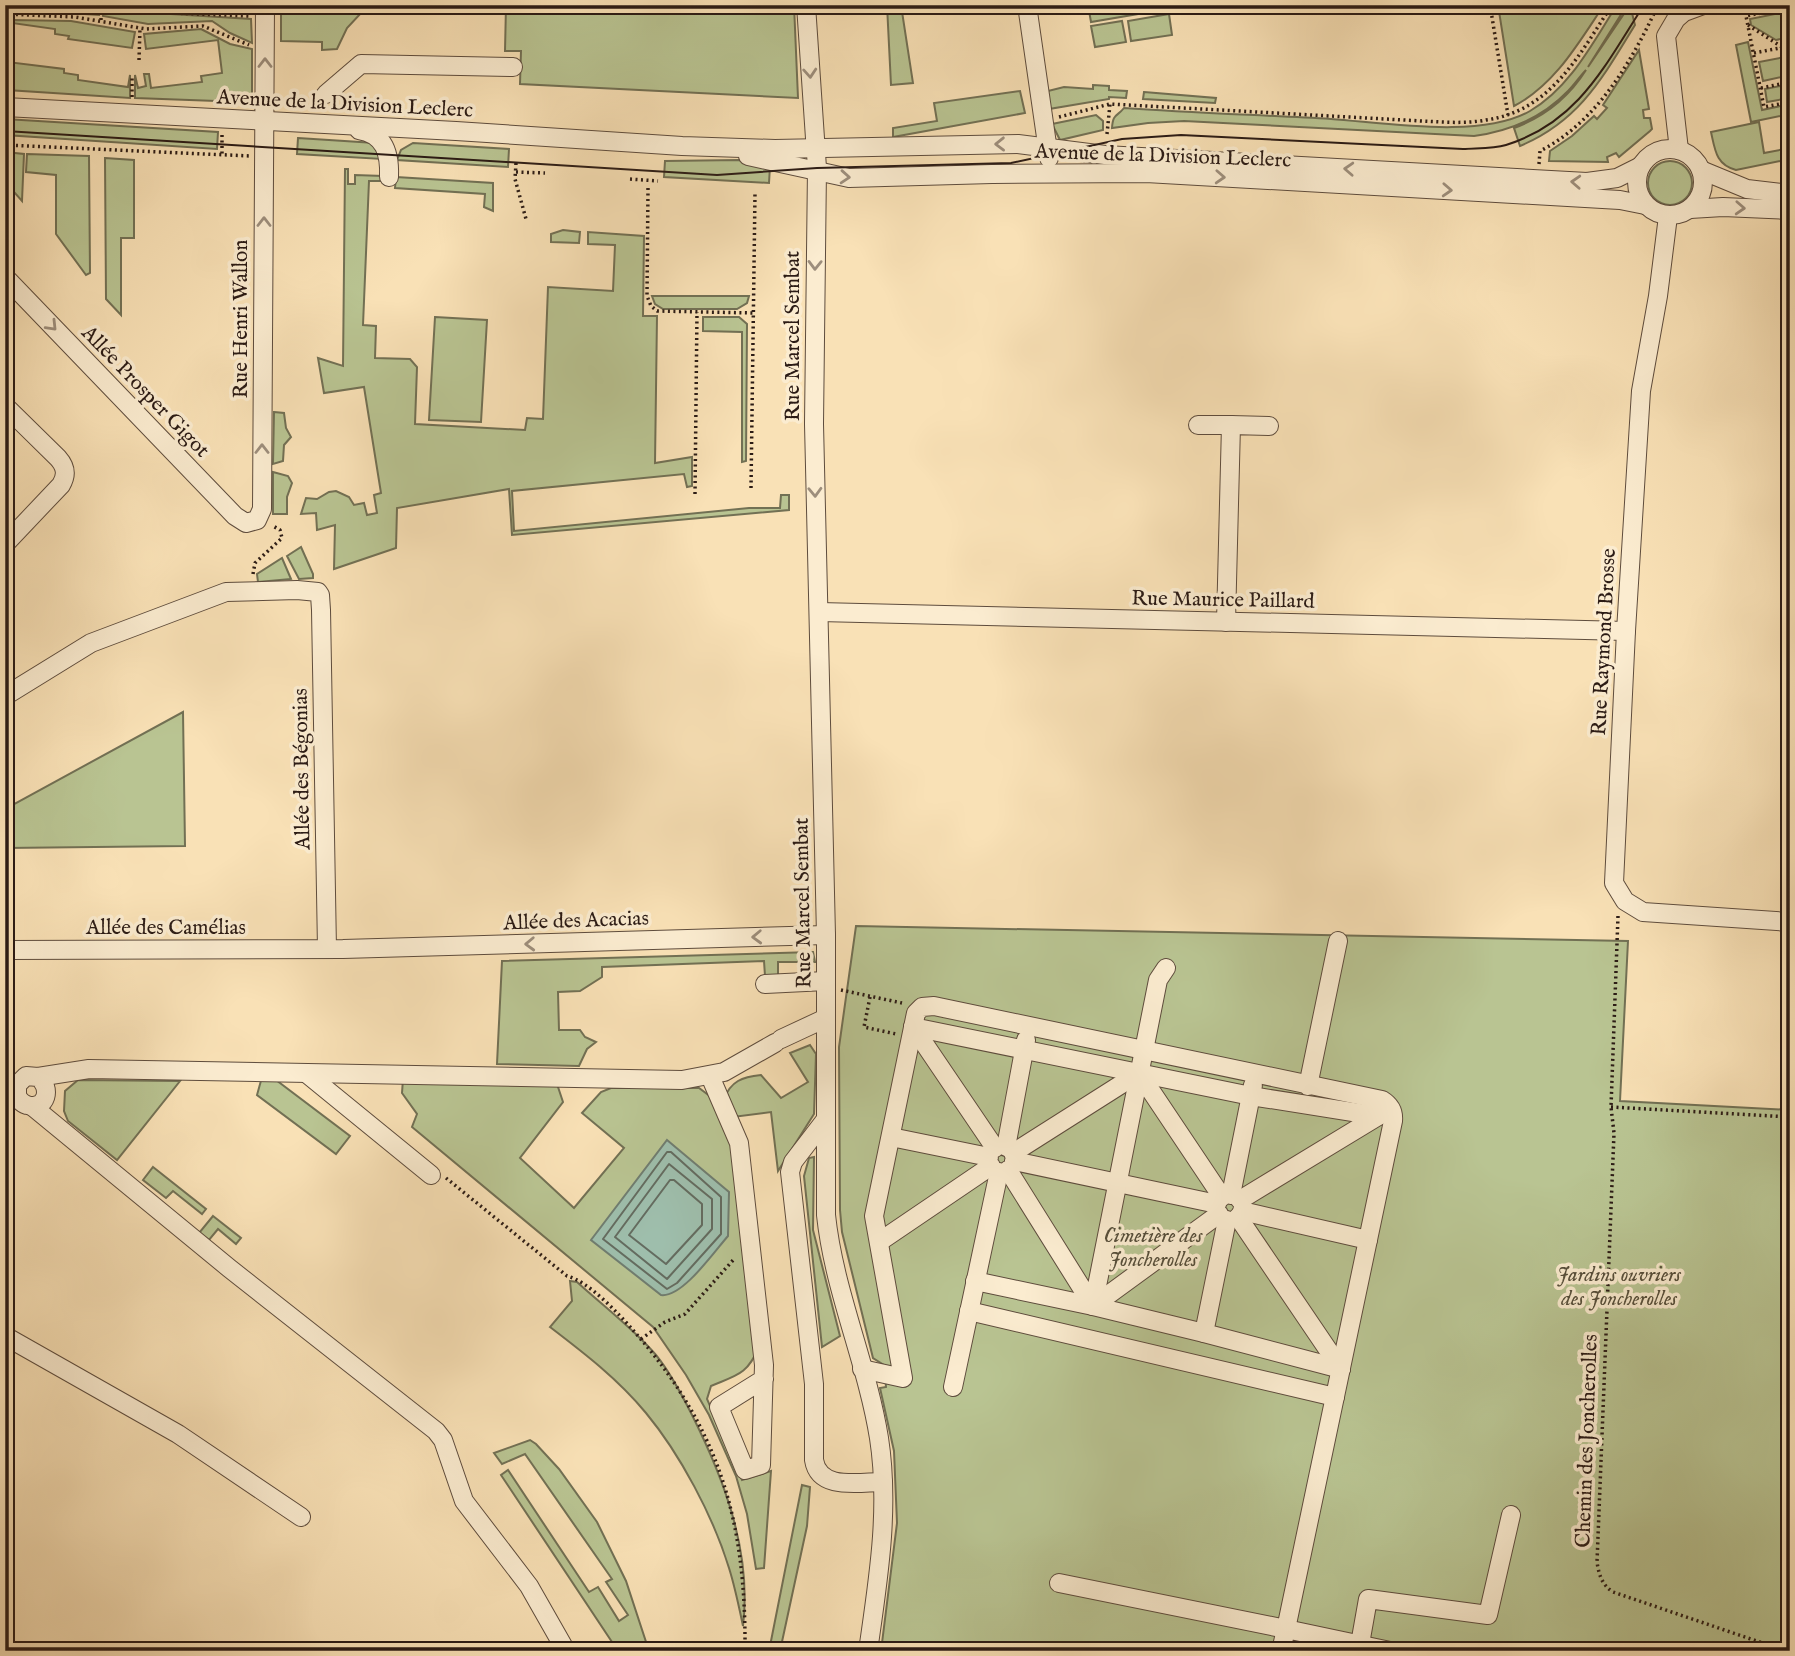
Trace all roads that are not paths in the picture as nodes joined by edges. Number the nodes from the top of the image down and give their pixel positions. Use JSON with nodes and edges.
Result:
{"nodes":[{"id":1,"x":806,"y":5,"type":"edge"},
{"id":2,"x":1027,"y":5,"type":"edge"},
{"id":3,"x":1703,"y":5,"type":"edge"},
{"id":4,"x":265,"y":11,"type":"edge"},
{"id":5,"x":513,"y":67,"type":"dead end"},
{"id":6,"x":326,"y":94,"type":"dead end"},
{"id":7,"x":5,"y":107,"type":"edge"},
{"id":8,"x":265,"y":121,"type":"junction"},
{"id":9,"x":329,"y":124,"type":"junction"},
{"id":10,"x":456,"y":131,"type":"junction"},
{"id":11,"x":682,"y":146,"type":"junction"},
{"id":12,"x":815,"y":148,"type":"junction"},
{"id":13,"x":1049,"y":148,"type":"junction"},
{"id":14,"x":1679,"y":150,"type":"junction"},
{"id":15,"x":1641,"y":166,"type":"junction"},
{"id":16,"x":1701,"y":170,"type":"junction"},
{"id":17,"x":817,"y":172,"type":"junction"},
{"id":18,"x":1049,"y":173,"type":"junction"},
{"id":19,"x":1790,"y":194,"type":"edge"},
{"id":20,"x":1646,"y":205,"type":"junction"},
{"id":21,"x":1690,"y":209,"type":"junction"},
{"id":22,"x":1790,"y":210,"type":"edge"},
{"id":23,"x":1668,"y":216,"type":"junction"},
{"id":24,"x":5,"y":277,"type":"edge"},
{"id":25,"x":5,"y":406,"type":"edge"},
{"id":26,"x":1198,"y":425,"type":"dead end"},
{"id":27,"x":1231,"y":425,"type":"junction"},
{"id":28,"x":1269,"y":426,"type":"dead end"},
{"id":29,"x":264,"y":521,"type":"joint"},
{"id":30,"x":5,"y":544,"type":"edge"},
{"id":31,"x":819,"y":612,"type":"junction"},
{"id":32,"x":1226,"y":622,"type":"junction"},
{"id":33,"x":1626,"y":631,"type":"junction"},
{"id":34,"x":5,"y":696,"type":"edge"},
{"id":35,"x":1790,"y":922,"type":"edge"},
{"id":36,"x":826,"y":935,"type":"junction"},
{"id":37,"x":1338,"y":941,"type":"dead end"},
{"id":38,"x":327,"y":949,"type":"junction"},
{"id":39,"x":5,"y":950,"type":"edge"},
{"id":40,"x":1166,"y":968,"type":"dead end"},
{"id":41,"x":765,"y":984,"type":"dead end"},
{"id":42,"x":826,"y":984,"type":"junction"},
{"id":43,"x":826,"y":1018,"type":"junction"},
{"id":44,"x":1029,"y":1027,"type":"junction"},
{"id":45,"x":913,"y":1032,"type":"junction"},
{"id":46,"x":1023,"y":1050,"type":"junction"},
{"id":47,"x":1143,"y":1052,"type":"junction"},
{"id":48,"x":306,"y":1073,"type":"junction"},
{"id":49,"x":1139,"y":1073,"type":"junction"},
{"id":50,"x":1255,"y":1075,"type":"junction"},
{"id":51,"x":710,"y":1076,"type":"junction"},
{"id":52,"x":38,"y":1077,"type":"junction"},
{"id":53,"x":5,"y":1080,"type":"edge"},
{"id":54,"x":1308,"y":1086,"type":"junction"},
{"id":55,"x":17,"y":1095,"type":"junction"},
{"id":56,"x":1251,"y":1096,"type":"junction"},
{"id":57,"x":32,"y":1106,"type":"junction"},
{"id":58,"x":1384,"y":1112,"type":"junction"},
{"id":59,"x":826,"y":1119,"type":"junction"},
{"id":60,"x":891,"y":1137,"type":"junction"},
{"id":61,"x":1002,"y":1159,"type":"junction"},
{"id":62,"x":432,"y":1175,"type":"road end"},
{"id":63,"x":1116,"y":1184,"type":"junction"},
{"id":64,"x":1229,"y":1207,"type":"junction"},
{"id":65,"x":1368,"y":1240,"type":"junction"},
{"id":66,"x":879,"y":1242,"type":"junction"},
{"id":67,"x":975,"y":1282,"type":"junction"},
{"id":68,"x":1093,"y":1306,"type":"junction"},
{"id":69,"x":968,"y":1311,"type":"junction"},
{"id":70,"x":1204,"y":1333,"type":"junction"},
{"id":71,"x":5,"y":1336,"type":"edge"},
{"id":72,"x":862,"y":1369,"type":"junction"},
{"id":73,"x":1341,"y":1369,"type":"junction"},
{"id":74,"x":764,"y":1379,"type":"junction"},
{"id":75,"x":953,"y":1388,"type":"dead end"},
{"id":76,"x":1335,"y":1397,"type":"junction"},
{"id":77,"x":883,"y":1482,"type":"junction"},
{"id":78,"x":1511,"y":1515,"type":"dead end"},
{"id":79,"x":301,"y":1517,"type":"dead end"},
{"id":80,"x":1059,"y":1583,"type":"dead end"},
{"id":81,"x":1286,"y":1629,"type":"junction"},
{"id":82,"x":1360,"y":1644,"type":"junction"},
{"id":83,"x":1336,"y":1645,"type":"edge"},
{"id":84,"x":566,"y":1651,"type":"edge"},
{"id":85,"x":868,"y":1651,"type":"edge"},
{"id":86,"x":1281,"y":1651,"type":"edge"},
{"id":87,"x":1390,"y":1651,"type":"edge"}],
"edges":[{"from":1,"to":12,"type":"street","name":"Rue Marcel Sembat","one_way":true},
{"from":2,"to":13,"type":"street"},
{"from":3,"to":14,"type":"street"},
{"from":8,"to":4,"type":"street","name":"Rue Henri Wallon","one_way":true},
{"from":5,"to":6,"type":"street"},
{"from":7,"to":8,"type":"street","name":"Avenue de la Division Leclerc"},
{"from":8,"to":9,"type":"street","name":"Avenue de la Division Leclerc"},
{"from":29,"to":8,"type":"street","name":"Rue Henri Wallon","one_way":true},
{"from":9,"to":10,"type":"street","name":"Avenue de la Division Leclerc"},
{"from":9,"to":10,"type":"street"},
{"from":10,"to":11,"type":"street","name":"Avenue de la Division Leclerc"},
{"from":11,"to":12,"type":"street","name":"Avenue de la Division Leclerc"},
{"from":11,"to":17,"type":"street","name":"Avenue de la Division Leclerc"},
{"from":13,"to":12,"type":"street","name":"Avenue de la Division Leclerc","one_way":true},
{"from":12,"to":17,"type":"street","name":"Rue Marcel Sembat"},
{"from":15,"to":13,"type":"street","name":"Avenue de la Division Leclerc","one_way":true},
{"from":13,"to":18,"type":"street"},
{"from":14,"to":15,"type":"street","name":"Avenue de la Division Leclerc"},
{"from":14,"to":16,"type":"street"},
{"from":15,"to":20,"type":"street"},
{"from":16,"to":19,"type":"street"},
{"from":16,"to":21,"type":"street"},
{"from":17,"to":18,"type":"street","name":"Avenue de la Division Leclerc","one_way":true},
{"from":17,"to":31,"type":"street","name":"Rue Marcel Sembat","one_way":true},
{"from":18,"to":20,"type":"street","name":"Avenue de la Division Leclerc","one_way":true},
{"from":20,"to":23,"type":"street","name":"Avenue de la Division Leclerc"},
{"from":21,"to":22,"type":"street","one_way":true},
{"from":21,"to":23,"type":"street"},
{"from":23,"to":33,"type":"street","name":"Rue Raymond Brosse"},
{"from":24,"to":29,"type":"street","name":"Allée Prosper Gigot","one_way":true},
{"from":25,"to":30,"type":"street"},
{"from":26,"to":27,"type":"street"},
{"from":27,"to":28,"type":"street"},
{"from":27,"to":32,"type":"street"},
{"from":31,"to":32,"type":"street","name":"Rue Maurice Paillard"},
{"from":31,"to":36,"type":"street","name":"Rue Marcel Sembat"},
{"from":32,"to":33,"type":"street","name":"Rue Maurice Paillard"},
{"from":33,"to":35,"type":"street","name":"Rue Raymond Brosse"},
{"from":34,"to":38,"type":"street","name":"Allée des Bégonias"},
{"from":36,"to":38,"type":"street","name":"Allée des Acacias","one_way":true},
{"from":36,"to":42,"type":"street","name":"Rue Marcel Sembat"},
{"from":37,"to":54,"type":"street"},
{"from":38,"to":39,"type":"street","name":"Allée des Camélias"},
{"from":40,"to":47,"type":"street"},
{"from":41,"to":42,"type":"street"},
{"from":42,"to":43,"type":"street","name":"Rue Marcel Sembat"},
{"from":43,"to":51,"type":"street"},
{"from":43,"to":59,"type":"street","name":"Rue Marcel Sembat"},
{"from":44,"to":45,"type":"street"},
{"from":44,"to":46,"type":"street"},
{"from":44,"to":47,"type":"street"},
{"from":45,"to":46,"type":"street"},
{"from":45,"to":60,"type":"street"},
{"from":45,"to":61,"type":"street"},
{"from":46,"to":49,"type":"street"},
{"from":46,"to":61,"type":"street"},
{"from":47,"to":49,"type":"street"},
{"from":47,"to":50,"type":"street"},
{"from":48,"to":51,"type":"street"},
{"from":48,"to":52,"type":"street"},
{"from":48,"to":62,"type":"street"},
{"from":49,"to":56,"type":"street"},
{"from":49,"to":61,"type":"street"},
{"from":49,"to":63,"type":"street"},
{"from":49,"to":64,"type":"street"},
{"from":50,"to":54,"type":"street"},
{"from":50,"to":56,"type":"street"},
{"from":51,"to":74,"type":"street"},
{"from":52,"to":55,"type":"street"},
{"from":52,"to":57,"type":"street"},
{"from":53,"to":55,"type":"street"},
{"from":54,"to":58,"type":"street"},
{"from":55,"to":57,"type":"street"},
{"from":56,"to":58,"type":"street"},
{"from":56,"to":64,"type":"street"},
{"from":57,"to":84,"type":"street"},
{"from":58,"to":64,"type":"street"},
{"from":58,"to":65,"type":"street"},
{"from":59,"to":72,"type":"street","name":"Rue Marcel Sembat"},
{"from":59,"to":77,"type":"street"},
{"from":60,"to":61,"type":"street"},
{"from":60,"to":66,"type":"street"},
{"from":61,"to":63,"type":"street"},
{"from":61,"to":66,"type":"street"},
{"from":61,"to":67,"type":"street"},
{"from":61,"to":68,"type":"street"},
{"from":63,"to":64,"type":"street"},
{"from":63,"to":68,"type":"street"},
{"from":64,"to":65,"type":"street"},
{"from":64,"to":68,"type":"street"},
{"from":64,"to":70,"type":"street"},
{"from":64,"to":73,"type":"street"},
{"from":65,"to":73,"type":"street"},
{"from":66,"to":72,"type":"street"},
{"from":67,"to":68,"type":"street"},
{"from":67,"to":69,"type":"street"},
{"from":68,"to":70,"type":"street"},
{"from":69,"to":75,"type":"street"},
{"from":69,"to":76,"type":"street"},
{"from":70,"to":73,"type":"street"},
{"from":71,"to":79,"type":"street"},
{"from":72,"to":77,"type":"street","name":"Rue Marcel Sembat"},
{"from":73,"to":76,"type":"street"},
{"from":74,"to":74,"type":"street"},
{"from":76,"to":81,"type":"street"},
{"from":77,"to":85,"type":"street","name":"Rue Marcel Sembat"},
{"from":78,"to":82,"type":"street"},
{"from":80,"to":81,"type":"street"},
{"from":81,"to":83,"type":"street"},
{"from":81,"to":86,"type":"street"},
{"from":82,"to":83,"type":"street"},
{"from":82,"to":87,"type":"street"}]}
